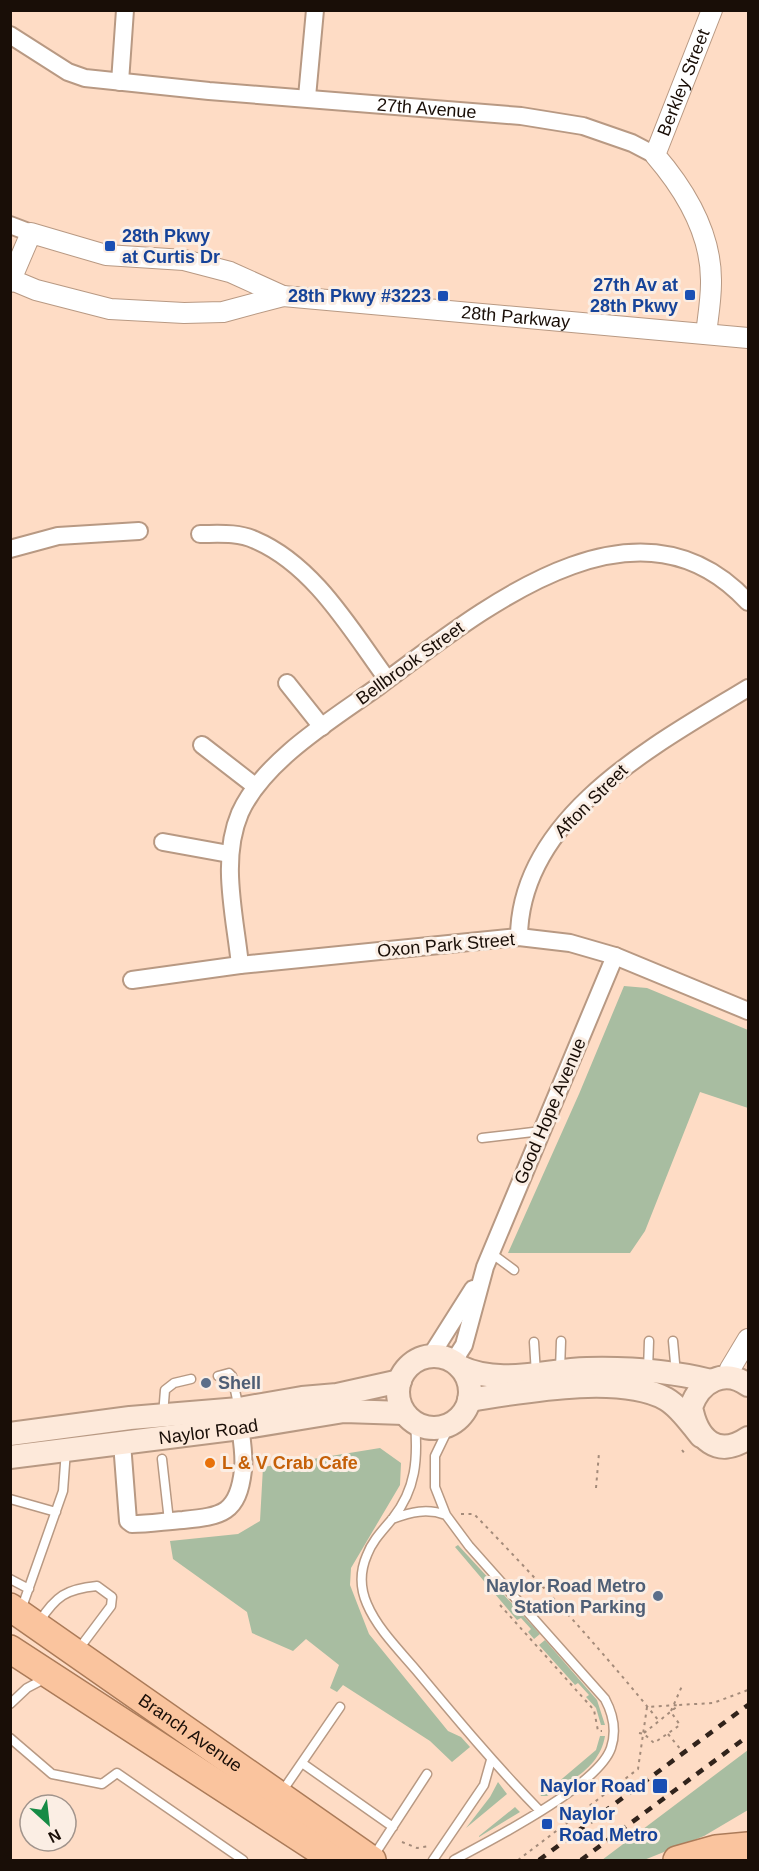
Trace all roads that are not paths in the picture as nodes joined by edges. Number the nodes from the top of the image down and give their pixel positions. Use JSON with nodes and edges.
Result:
{"nodes":[{"id":1,"x":125,"y":10,"type":"edge"},
{"id":2,"x":315,"y":10,"type":"edge"},
{"id":3,"x":712,"y":10,"type":"edge"},
{"id":4,"x":10,"y":35,"type":"edge"},
{"id":5,"x":120,"y":82,"type":"junction"},
{"id":6,"x":307,"y":97,"type":"junction"},
{"id":7,"x":655,"y":155,"type":"junction"},
{"id":8,"x":10,"y":225,"type":"edge"},
{"id":9,"x":31,"y":234,"type":"junction"},
{"id":10,"x":11,"y":280,"type":"edge"},
{"id":11,"x":283,"y":296,"type":"junction"},
{"id":12,"x":706,"y":334,"type":"junction"},
{"id":13,"x":748,"y":338,"type":"edge"},
{"id":14,"x":140,"y":531,"type":"dead end"},
{"id":15,"x":200,"y":534,"type":"dead end"},
{"id":16,"x":10,"y":549,"type":"edge"},
{"id":17,"x":748,"y":602,"type":"edge"},
{"id":18,"x":387,"y":679,"type":"junction"},
{"id":19,"x":287,"y":683,"type":"dead end"},
{"id":20,"x":748,"y":688,"type":"edge"},
{"id":21,"x":322,"y":727,"type":"junction"},
{"id":22,"x":202,"y":745,"type":"dead end"},
{"id":23,"x":255,"y":786,"type":"junction"},
{"id":24,"x":163,"y":842,"type":"dead end"},
{"id":25,"x":229,"y":854,"type":"junction"},
{"id":26,"x":519,"y":937,"type":"junction"},
{"id":27,"x":615,"y":956,"type":"junction"},
{"id":28,"x":240,"y":965,"type":"junction"},
{"id":29,"x":132,"y":980,"type":"dead end"},
{"id":30,"x":748,"y":1011,"type":"edge"},
{"id":31,"x":541,"y":1131,"type":"junction"},
{"id":32,"x":482,"y":1138,"type":"dead end"},
{"id":33,"x":488,"y":1260,"type":"junction"},
{"id":34,"x":514,"y":1270,"type":"dead end"},
{"id":35,"x":748,"y":1339,"type":"edge"},
{"id":36,"x":561,"y":1341,"type":"dead end"},
{"id":37,"x":649,"y":1341,"type":"dead end"},
{"id":38,"x":673,"y":1341,"type":"dead end"},
{"id":39,"x":534,"y":1342,"type":"dead end"},
{"id":40,"x":430,"y":1357,"type":"junction"},
{"id":41,"x":456,"y":1364,"type":"junction"},
{"id":42,"x":560,"y":1371,"type":"junction"},
{"id":43,"x":648,"y":1372,"type":"junction"},
{"id":44,"x":673,"y":1372,"type":"junction"},
{"id":45,"x":536,"y":1374,"type":"junction"},
{"id":46,"x":218,"y":1376,"type":"dead end"},
{"id":47,"x":191,"y":1379,"type":"dead end"},
{"id":48,"x":400,"y":1381,"type":"junction"},
{"id":49,"x":730,"y":1381,"type":"edge"},
{"id":50,"x":470,"y":1400,"type":"junction"},
{"id":51,"x":163,"y":1416,"type":"junction"},
{"id":52,"x":239,"y":1418,"type":"junction"},
{"id":53,"x":410,"y":1418,"type":"junction"},
{"id":54,"x":450,"y":1425,"type":"junction"},
{"id":55,"x":10,"y":1434,"type":"edge"},
{"id":56,"x":701,"y":1436,"type":"junction"},
{"id":57,"x":122,"y":1443,"type":"junction"},
{"id":58,"x":742,"y":1446,"type":"edge"},
{"id":59,"x":66,"y":1450,"type":"junction"},
{"id":60,"x":10,"y":1457,"type":"edge"},
{"id":61,"x":162,"y":1460,"type":"dead end"},
{"id":62,"x":10,"y":1499,"type":"edge"},
{"id":63,"x":56,"y":1512,"type":"junction"},
{"id":64,"x":446,"y":1515,"type":"junction"},
{"id":65,"x":392,"y":1519,"type":"junction"},
{"id":66,"x":169,"y":1521,"type":"junction"},
{"id":67,"x":10,"y":1579,"type":"edge"},
{"id":68,"x":24,"y":1609,"type":"edge"},
{"id":69,"x":10,"y":1649,"type":"edge"},
{"id":70,"x":76,"y":1652,"type":"junction"},
{"id":71,"x":52,"y":1676,"type":"junction"},
{"id":72,"x":10,"y":1704,"type":"edge"},
{"id":73,"x":340,"y":1707,"type":"dead end"},
{"id":74,"x":10,"y":1738,"type":"edge"},
{"id":75,"x":491,"y":1760,"type":"junction"},
{"id":76,"x":302,"y":1763,"type":"junction"},
{"id":77,"x":428,"y":1774,"type":"dead end"},
{"id":78,"x":280,"y":1796,"type":"junction"},
{"id":79,"x":540,"y":1811,"type":"junction"},
{"id":80,"x":393,"y":1827,"type":"junction"},
{"id":81,"x":748,"y":1846,"type":"edge"},
{"id":82,"x":243,"y":1860,"type":"edge"},
{"id":83,"x":334,"y":1860,"type":"edge"},
{"id":84,"x":372,"y":1860,"type":"edge"},
{"id":85,"x":433,"y":1860,"type":"edge"},
{"id":86,"x":454,"y":1860,"type":"edge"},
{"id":87,"x":677,"y":1860,"type":"edge"}],
"edges":[{"from":1,"to":5,"type":"street"},
{"from":2,"to":6,"type":"street"},
{"from":3,"to":7,"type":"street","name":"Berkley Street"},
{"from":4,"to":5,"type":"street","name":"27th Avenue"},
{"from":5,"to":6,"type":"street","name":"27th Avenue"},
{"from":6,"to":7,"type":"street","name":"27th Avenue"},
{"from":7,"to":12,"type":"street","name":"27th Avenue"},
{"from":8,"to":9,"type":"street","name":"28th Parkway"},
{"from":9,"to":10,"type":"street"},
{"from":9,"to":11,"type":"street","name":"28th Parkway"},
{"from":10,"to":11,"type":"street","name":"28th Parkway"},
{"from":11,"to":12,"type":"street","name":"28th Parkway"},
{"from":12,"to":13,"type":"street","name":"28th Parkway"},
{"from":14,"to":16,"type":"street"},
{"from":15,"to":18,"type":"street"},
{"from":17,"to":18,"type":"street","name":"Bellbrook Street"},
{"from":18,"to":21,"type":"street","name":"Bellbrook Street"},
{"from":19,"to":21,"type":"street"},
{"from":20,"to":26,"type":"street","name":"Afton Street"},
{"from":21,"to":23,"type":"street","name":"Bellbrook Street"},
{"from":22,"to":23,"type":"street"},
{"from":23,"to":25,"type":"street","name":"Bellbrook Street"},
{"from":24,"to":25,"type":"street"},
{"from":25,"to":28,"type":"street","name":"Bellbrook Street"},
{"from":26,"to":27,"type":"street","name":"Oxon Park Street"},
{"from":26,"to":28,"type":"street","name":"Oxon Park Street"},
{"from":27,"to":30,"type":"street","name":"Oxon Park Street"},
{"from":27,"to":31,"type":"street","name":"Good Hope Avenue"},
{"from":28,"to":29,"type":"street","name":"Oxon Park Street"},
{"from":31,"to":32,"type":"lane"},
{"from":31,"to":33,"type":"street","name":"Good Hope Avenue"},
{"from":33,"to":34,"type":"lane"},
{"from":33,"to":40,"type":"street","name":"Good Hope Avenue"},
{"from":33,"to":41,"type":"street","name":"Good Hope Avenue"},
{"from":35,"to":49,"type":"street"},
{"from":36,"to":42,"type":"lane"},
{"from":37,"to":43,"type":"lane"},
{"from":38,"to":44,"type":"lane"},
{"from":39,"to":45,"type":"lane"},
{"from":40,"to":41,"type":"main road"},
{"from":40,"to":48,"type":"main road"},
{"from":41,"to":45,"type":"main road"},
{"from":41,"to":50,"type":"main road"},
{"from":42,"to":43,"type":"main road"},
{"from":42,"to":45,"type":"main road"},
{"from":43,"to":44,"type":"main road"},
{"from":44,"to":49,"type":"main road"},
{"from":46,"to":52,"type":"lane"},
{"from":47,"to":51,"type":"lane"},
{"from":48,"to":52,"type":"main road","name":"Naylor Road"},
{"from":48,"to":53,"type":"main road"},
{"from":49,"to":56,"type":"main road"},
{"from":50,"to":54,"type":"main road"},
{"from":50,"to":56,"type":"main road"},
{"from":51,"to":52,"type":"main road","name":"Naylor Road"},
{"from":51,"to":55,"type":"main road","name":"Naylor Road"},
{"from":52,"to":53,"type":"main road","name":"Naylor Road"},
{"from":52,"to":57,"type":"main road","name":"Naylor Road"},
{"from":52,"to":66,"type":"street"},
{"from":53,"to":54,"type":"main road"},
{"from":53,"to":65,"type":"lane"},
{"from":54,"to":64,"type":"lane"},
{"from":56,"to":58,"type":"main road"},
{"from":57,"to":59,"type":"main road","name":"Naylor Road"},
{"from":57,"to":66,"type":"street"},
{"from":59,"to":60,"type":"main road","name":"Naylor Road"},
{"from":59,"to":63,"type":"lane"},
{"from":61,"to":66,"type":"lane"},
{"from":62,"to":63,"type":"lane"},
{"from":63,"to":68,"type":"lane"},
{"from":64,"to":65,"type":"lane"},
{"from":64,"to":79,"type":"lane"},
{"from":65,"to":75,"type":"lane"},
{"from":67,"to":68,"type":"lane"},
{"from":68,"to":70,"type":"highway","name":"Branch Avenue"},
{"from":68,"to":70,"type":"lane"},
{"from":69,"to":71,"type":"highway","name":"Branch Avenue"},
{"from":70,"to":78,"type":"highway","name":"Branch Avenue"},
{"from":71,"to":72,"type":"lane"},
{"from":71,"to":83,"type":"highway","name":"Branch Avenue"},
{"from":73,"to":76,"type":"lane"},
{"from":74,"to":82,"type":"lane"},
{"from":75,"to":79,"type":"lane"},
{"from":75,"to":85,"type":"lane"},
{"from":76,"to":78,"type":"lane"},
{"from":76,"to":80,"type":"lane"},
{"from":77,"to":80,"type":"lane"},
{"from":78,"to":84,"type":"highway","name":"Branch Avenue"},
{"from":79,"to":86,"type":"lane"},
{"from":80,"to":84,"type":"lane"},
{"from":81,"to":87,"type":"highway"}]}
